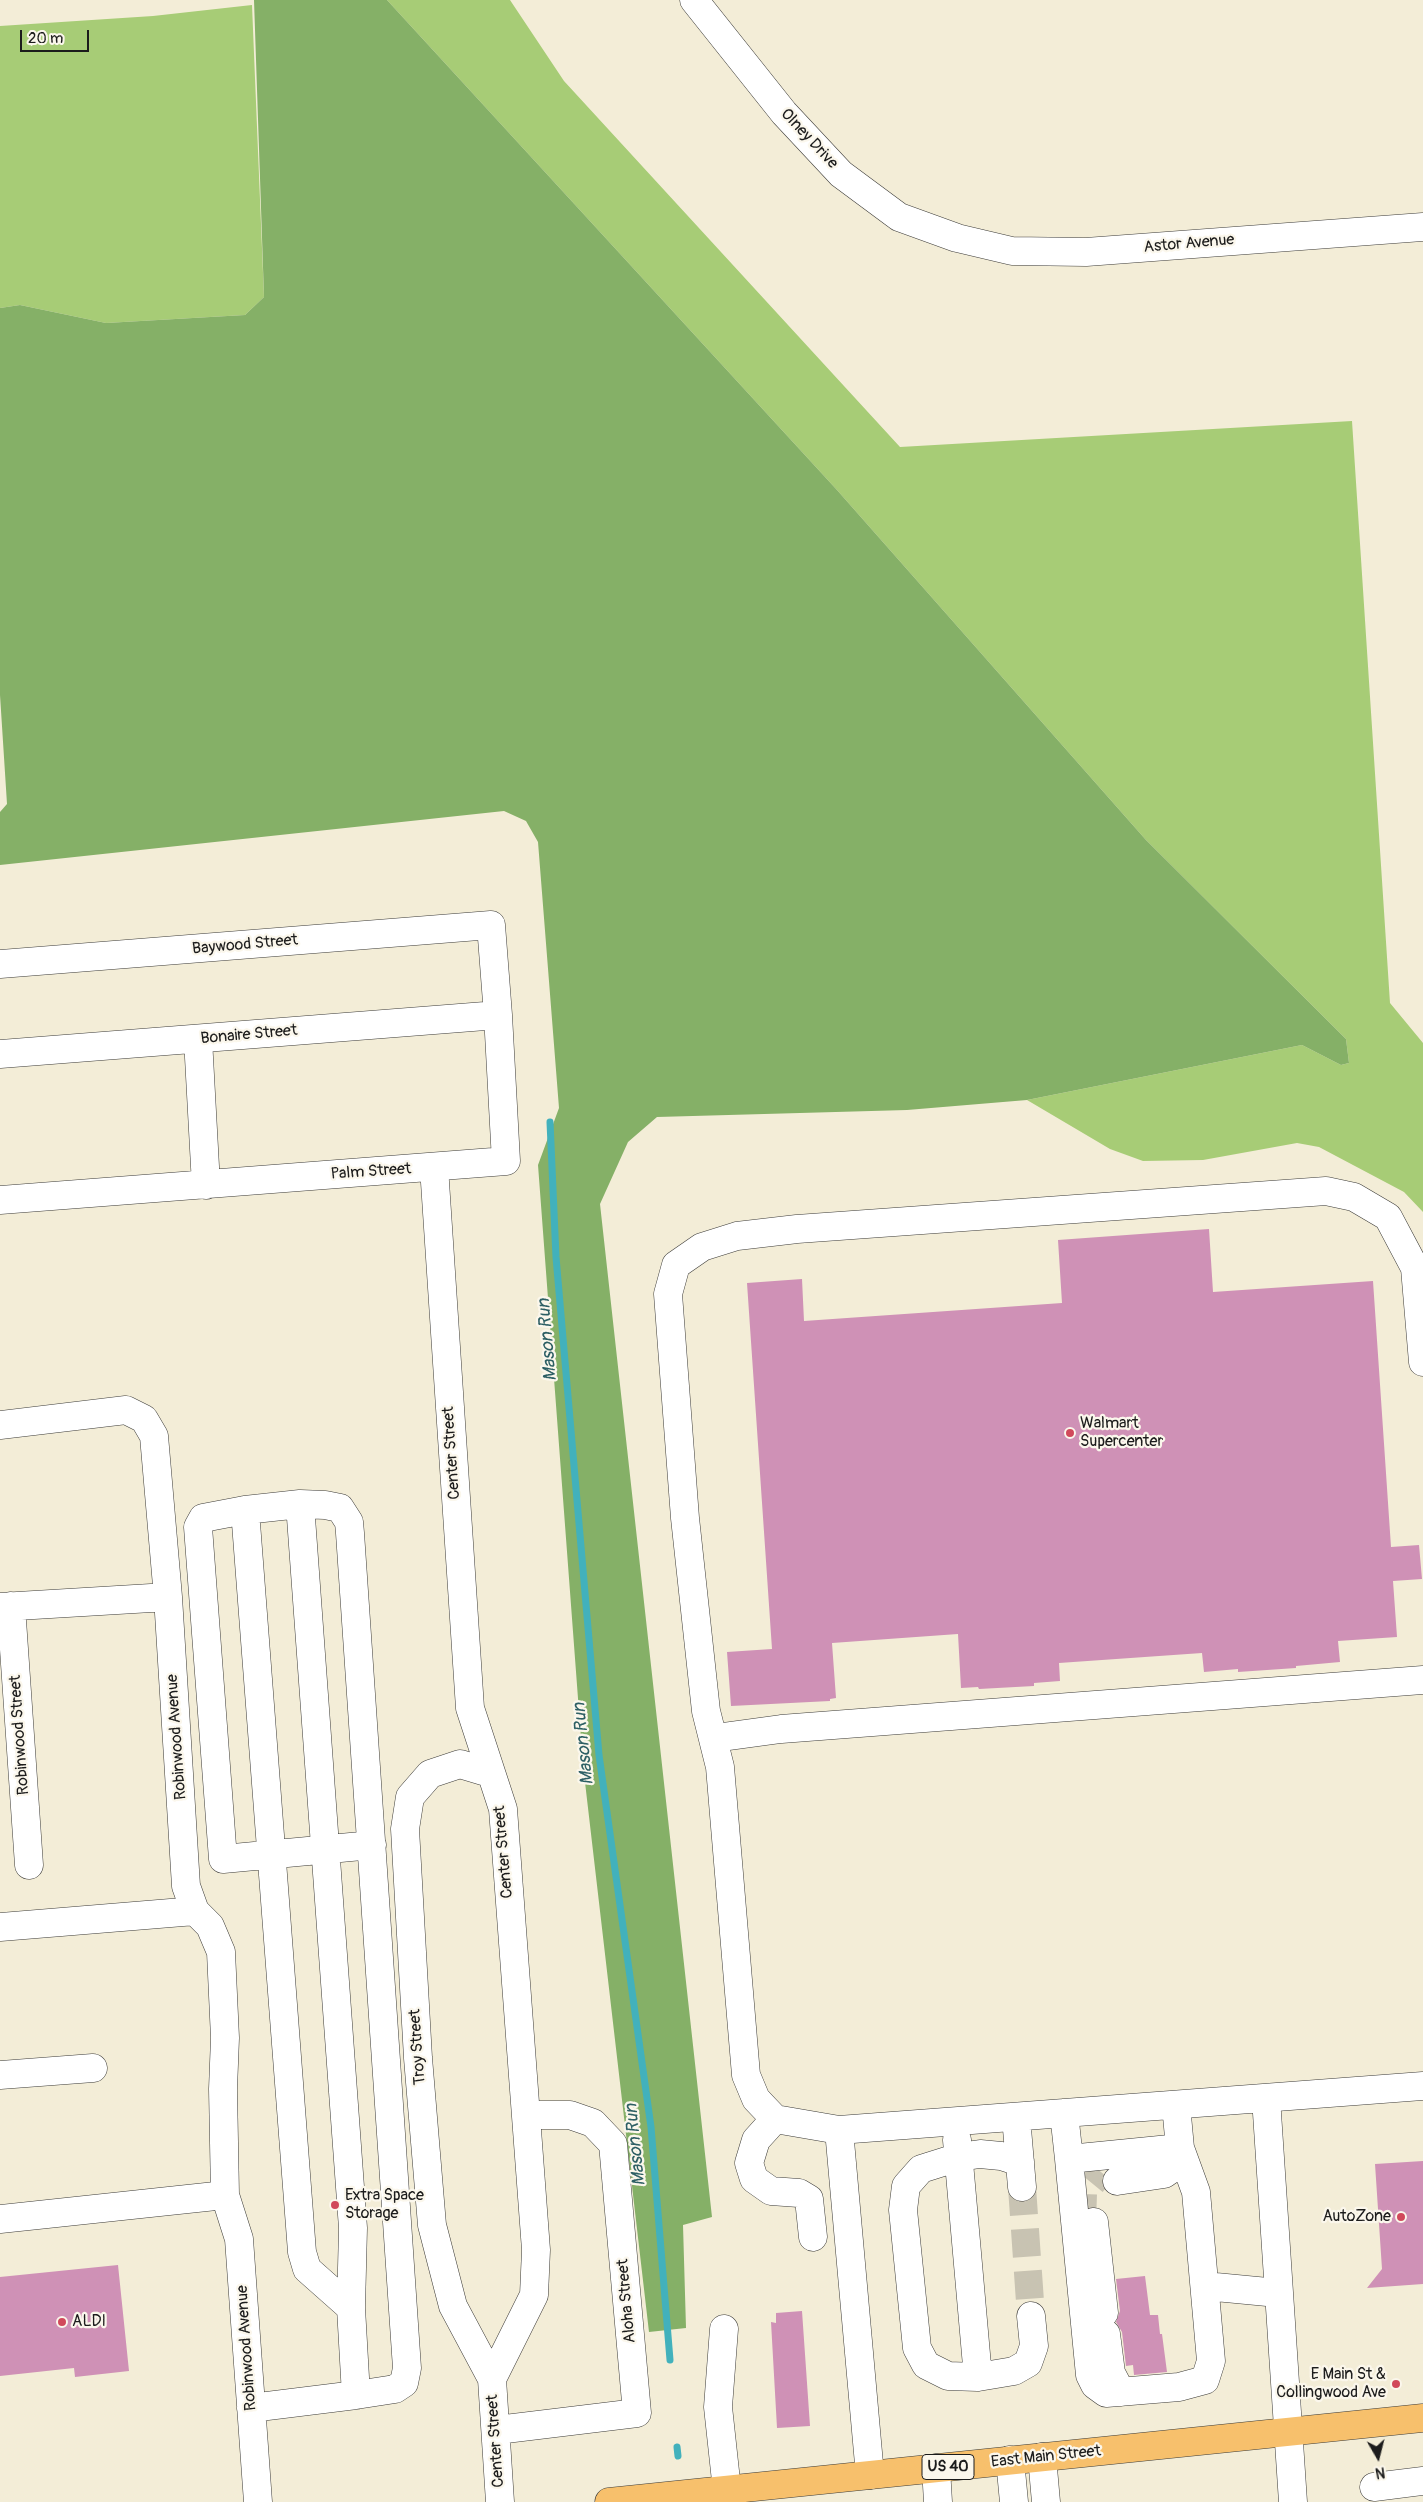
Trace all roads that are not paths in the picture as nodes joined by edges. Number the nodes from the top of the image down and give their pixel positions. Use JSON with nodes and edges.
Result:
{"nodes":[{"id":1,"x":694,"y":0,"type":"edge"},
{"id":2,"x":1423,"y":227,"type":"edge"},
{"id":3,"x":957,"y":238,"type":"joint"},
{"id":4,"x":490,"y":925,"type":"joint"},
{"id":5,"x":0,"y":964,"type":"edge"},
{"id":6,"x":498,"y":1015,"type":"junction"},
{"id":7,"x":198,"y":1039,"type":"junction"},
{"id":8,"x":0,"y":1054,"type":"edge"},
{"id":9,"x":434,"y":1167,"type":"junction"},
{"id":10,"x":206,"y":1185,"type":"junction"},
{"id":11,"x":0,"y":1200,"type":"edge"},
{"id":12,"x":1423,"y":1362,"type":"edge"},
{"id":13,"x":0,"y":1425,"type":"edge"},
{"id":14,"x":300,"y":1504,"type":"junction"},
{"id":15,"x":245,"y":1510,"type":"junction"},
{"id":16,"x":168,"y":1597,"type":"junction"},
{"id":17,"x":6,"y":1606,"type":"edge"},
{"id":18,"x":1423,"y":1680,"type":"edge"},
{"id":19,"x":715,"y":1738,"type":"junction"},
{"id":20,"x":490,"y":1773,"type":"junction"},
{"id":21,"x":372,"y":1845,"type":"junction"},
{"id":22,"x":326,"y":1849,"type":"junction"},
{"id":23,"x":271,"y":1854,"type":"junction"},
{"id":24,"x":29,"y":1865,"type":"dead end"},
{"id":25,"x":195,"y":1911,"type":"junction"},
{"id":26,"x":0,"y":1927,"type":"edge"},
{"id":27,"x":93,"y":2068,"type":"dead end"},
{"id":28,"x":0,"y":2074,"type":"edge"},
{"id":29,"x":1423,"y":2086,"type":"edge"},
{"id":30,"x":1266,"y":2098,"type":"junction"},
{"id":31,"x":1176,"y":2105,"type":"junction"},
{"id":32,"x":1064,"y":2114,"type":"junction"},
{"id":33,"x":526,"y":2115,"type":"junction"},
{"id":34,"x":1016,"y":2117,"type":"junction"},
{"id":35,"x":775,"y":2119,"type":"junction"},
{"id":36,"x":955,"y":2121,"type":"junction"},
{"id":37,"x":839,"y":2130,"type":"junction"},
{"id":38,"x":959,"y":2157,"type":"junction"},
{"id":39,"x":1069,"y":2159,"type":"junction"},
{"id":40,"x":1181,"y":2162,"type":"junction"},
{"id":41,"x":1109,"y":2176,"type":"tunnel mouth"},
{"id":42,"x":226,"y":2195,"type":"junction"},
{"id":43,"x":0,"y":2219,"type":"edge"},
{"id":44,"x":1088,"y":2222,"type":"tunnel mouth"},
{"id":45,"x":812,"y":2237,"type":"dead end"},
{"id":46,"x":1205,"y":2286,"type":"junction"},
{"id":47,"x":1278,"y":2293,"type":"junction"},
{"id":48,"x":351,"y":2308,"type":"junction"},
{"id":49,"x":1031,"y":2316,"type":"tunnel mouth"},
{"id":50,"x":724,"y":2329,"type":"dead end"},
{"id":51,"x":978,"y":2377,"type":"junction"},
{"id":52,"x":492,"y":2379,"type":"junction"},
{"id":53,"x":1121,"y":2392,"type":"junction"},
{"id":54,"x":356,"y":2395,"type":"junction"},
{"id":55,"x":251,"y":2408,"type":"junction"},
{"id":56,"x":1423,"y":2418,"type":"edge"},
{"id":57,"x":497,"y":2430,"type":"junction"},
{"id":58,"x":1287,"y":2432,"type":"junction"},
{"id":59,"x":1042,"y":2457,"type":"junction"},
{"id":60,"x":1010,"y":2460,"type":"junction"},
{"id":61,"x":936,"y":2468,"type":"junction"},
{"id":62,"x":870,"y":2475,"type":"junction"},
{"id":63,"x":1423,"y":2481,"type":"edge"},
{"id":64,"x":1374,"y":2487,"type":"dead end"},
{"id":65,"x":727,"y":2490,"type":"junction"},
{"id":66,"x":258,"y":2502,"type":"edge"},
{"id":67,"x":500,"y":2502,"type":"edge"},
{"id":68,"x":609,"y":2502,"type":"edge"},
{"id":69,"x":938,"y":2502,"type":"edge"},
{"id":70,"x":1014,"y":2502,"type":"edge"},
{"id":71,"x":1046,"y":2502,"type":"edge"},
{"id":72,"x":1293,"y":2502,"type":"edge"}],
"edges":[{"from":1,"to":3,"type":"street","name":"Olney Drive"},
{"from":2,"to":3,"type":"street","name":"Astor Avenue"},
{"from":4,"to":5,"type":"street","name":"Baywood Street"},
{"from":4,"to":6,"type":"street","name":"Palm Street"},
{"from":6,"to":7,"type":"street","name":"Bonaire Street"},
{"from":6,"to":9,"type":"street","name":"Palm Street"},
{"from":7,"to":8,"type":"street","name":"Bonaire Street"},
{"from":7,"to":10,"type":"street"},
{"from":9,"to":10,"type":"street","name":"Palm Street"},
{"from":9,"to":20,"type":"street","name":"Center Street"},
{"from":10,"to":11,"type":"street","name":"Palm Street"},
{"from":12,"to":19,"type":"street"},
{"from":13,"to":16,"type":"street","name":"Robinwood Avenue"},
{"from":14,"to":15,"type":"street"},
{"from":14,"to":21,"type":"street"},
{"from":14,"to":22,"type":"street"},
{"from":15,"to":23,"type":"street"},
{"from":15,"to":23,"type":"street"},
{"from":16,"to":17,"type":"street","name":"Robinwood Street"},
{"from":16,"to":25,"type":"street","name":"Robinwood Avenue"},
{"from":17,"to":24,"type":"street","name":"Robinwood Street"},
{"from":18,"to":19,"type":"street"},
{"from":19,"to":35,"type":"street"},
{"from":20,"to":33,"type":"street","name":"Center Street"},
{"from":20,"to":52,"type":"street","name":"Troy Street"},
{"from":21,"to":22,"type":"street"},
{"from":21,"to":54,"type":"street"},
{"from":22,"to":23,"type":"street"},
{"from":22,"to":48,"type":"street"},
{"from":23,"to":48,"type":"street"},
{"from":25,"to":26,"type":"street"},
{"from":25,"to":42,"type":"street","name":"Robinwood Avenue"},
{"from":27,"to":28,"type":"street"},
{"from":29,"to":30,"type":"street"},
{"from":30,"to":31,"type":"street"},
{"from":30,"to":47,"type":"street"},
{"from":31,"to":32,"type":"street"},
{"from":31,"to":40,"type":"street"},
{"from":32,"to":34,"type":"street"},
{"from":32,"to":39,"type":"street"},
{"from":33,"to":52,"type":"street","name":"Center Street"},
{"from":33,"to":57,"type":"street","name":"Aloha Street"},
{"from":34,"to":36,"type":"street"},
{"from":34,"to":38,"type":"street"},
{"from":35,"to":37,"type":"street"},
{"from":35,"to":45,"type":"street"},
{"from":36,"to":37,"type":"street"},
{"from":36,"to":38,"type":"street"},
{"from":37,"to":62,"type":"street"},
{"from":38,"to":51,"type":"street"},
{"from":38,"to":51,"type":"street"},
{"from":39,"to":40,"type":"street"},
{"from":39,"to":53,"type":"street"},
{"from":40,"to":41,"type":"street"},
{"from":40,"to":46,"type":"street"},
{"from":42,"to":43,"type":"street"},
{"from":42,"to":55,"type":"street","name":"Robinwood Avenue"},
{"from":44,"to":53,"type":"street"},
{"from":46,"to":47,"type":"street"},
{"from":46,"to":53,"type":"street"},
{"from":47,"to":58,"type":"street"},
{"from":48,"to":54,"type":"street"},
{"from":49,"to":51,"type":"street"},
{"from":50,"to":65,"type":"street"},
{"from":52,"to":57,"type":"street","name":"Center Street"},
{"from":54,"to":55,"type":"street"},
{"from":55,"to":66,"type":"street","name":"Robinwood Avenue"},
{"from":56,"to":58,"type":"main road","name":"East Main Street","number":"US 40"},
{"from":57,"to":67,"type":"street","name":"Center Street"},
{"from":58,"to":59,"type":"main road","name":"East Main Street","number":"US 40"},
{"from":58,"to":72,"type":"street"},
{"from":59,"to":60,"type":"main road","name":"East Main Street","number":"US 40"},
{"from":59,"to":71,"type":"street"},
{"from":60,"to":61,"type":"main road","name":"East Main Street","number":"US 40"},
{"from":60,"to":70,"type":"street"},
{"from":61,"to":62,"type":"main road","name":"East Main Street","number":"US 40"},
{"from":61,"to":69,"type":"street"},
{"from":62,"to":65,"type":"main road","name":"East Main Street","number":"US 40"},
{"from":63,"to":64,"type":"street"},
{"from":65,"to":68,"type":"main road","name":"East Main Street","number":"US 40"}]}
